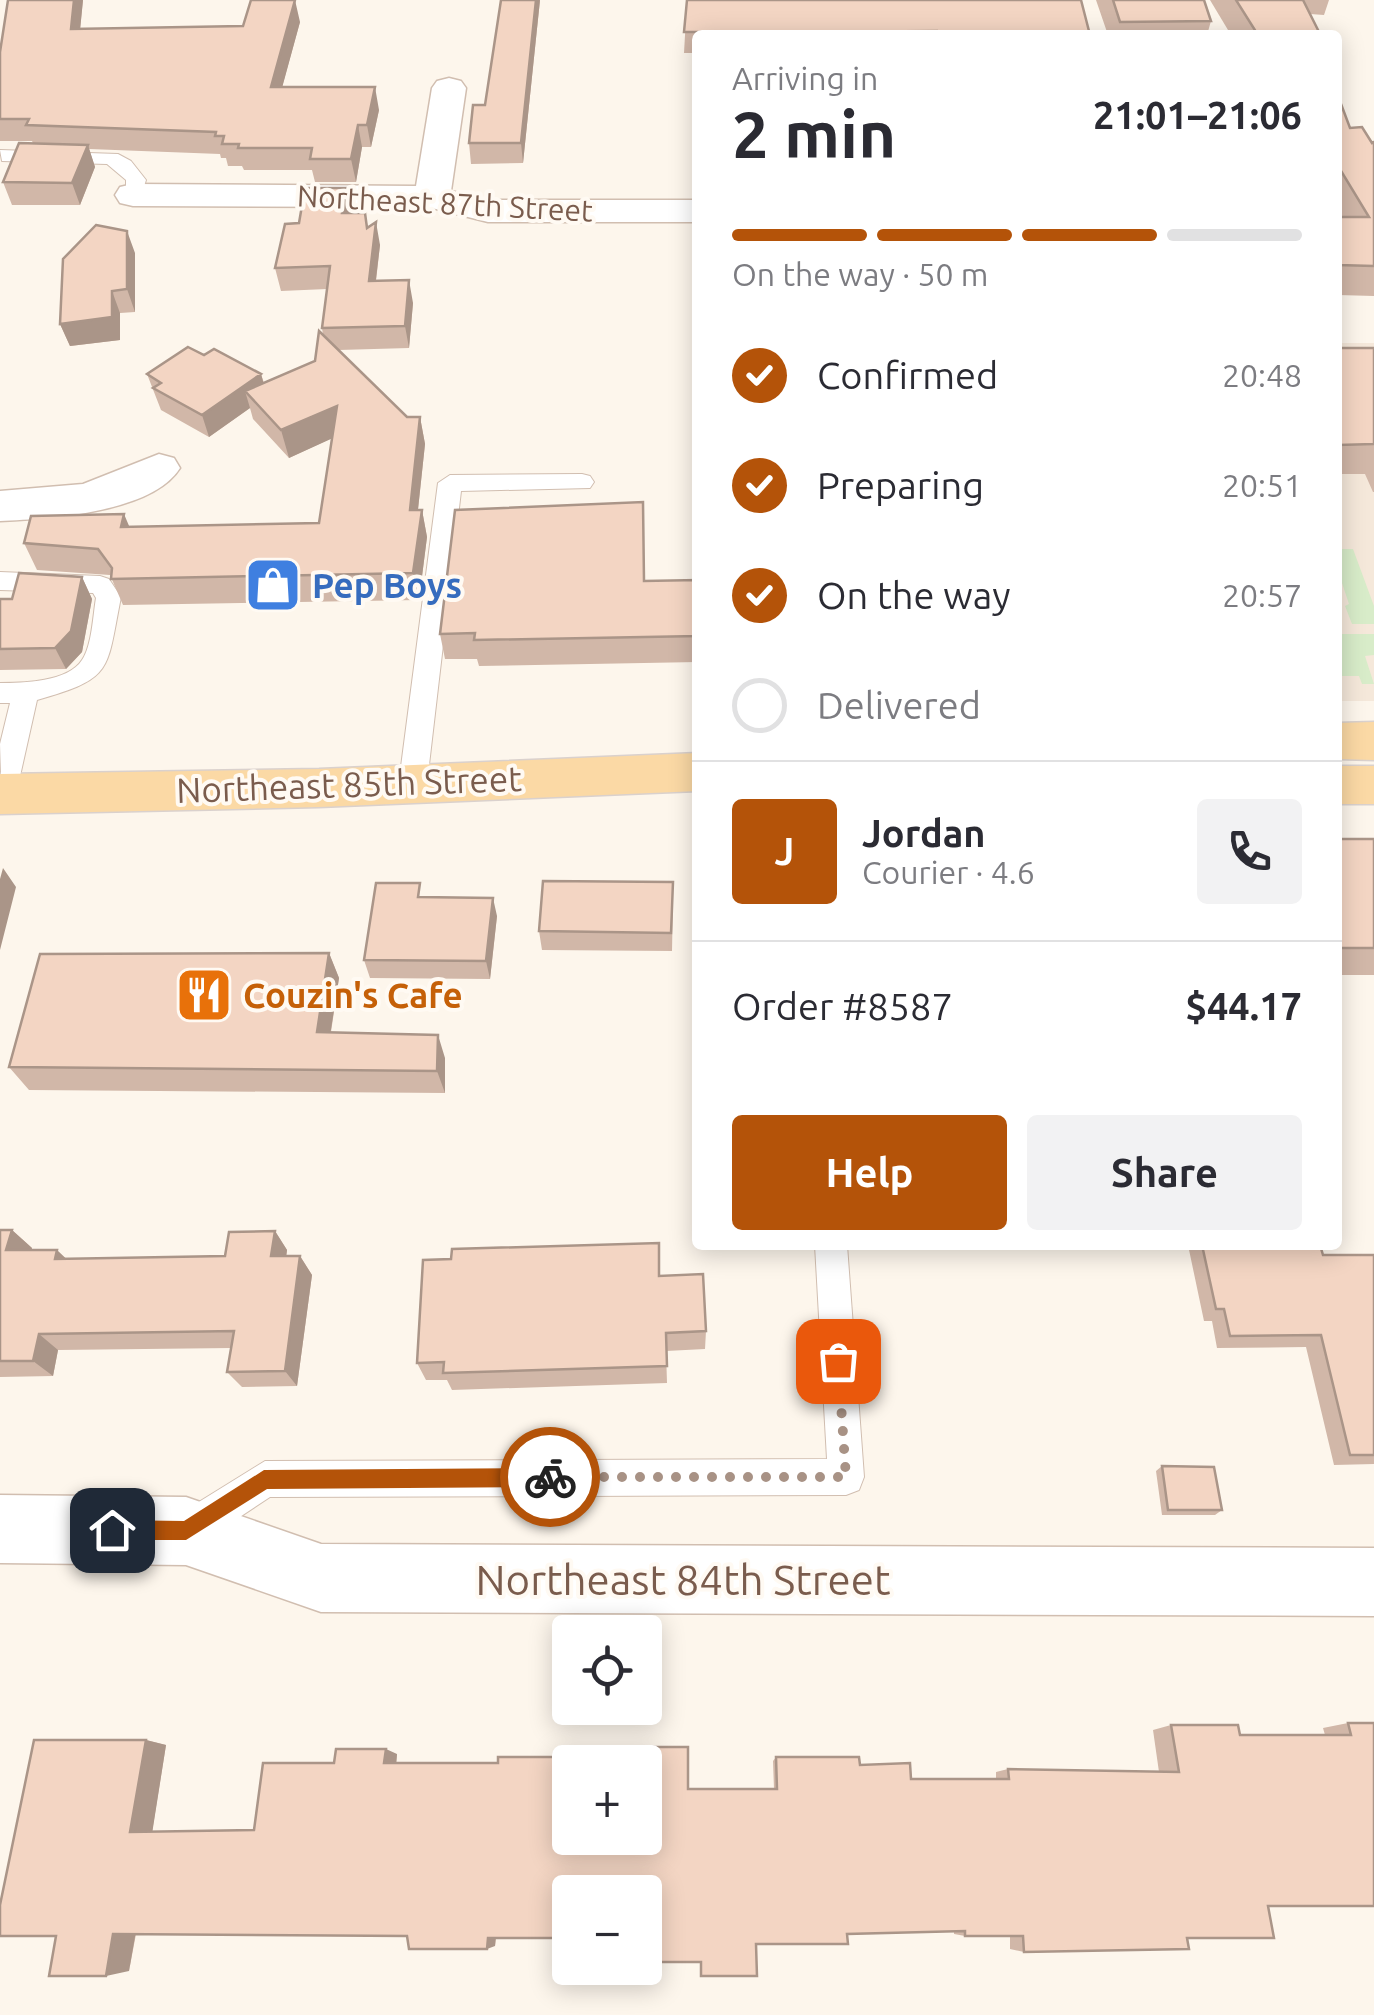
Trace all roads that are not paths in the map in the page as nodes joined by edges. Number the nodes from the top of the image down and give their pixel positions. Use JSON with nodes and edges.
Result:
{"nodes":[{"id":1,"x":450,"y":88,"type":"dead end"},
{"id":2,"x":2,"y":155,"type":"edge"},
{"id":3,"x":133,"y":195,"type":"joint"},
{"id":4,"x":432,"y":197,"type":"junction"},
{"id":5,"x":692,"y":211,"type":"edge"},
{"id":6,"x":159,"y":468,"type":"dead end"},
{"id":7,"x":582,"y":482,"type":"dead end"},
{"id":8,"x":0,"y":506,"type":"edge"},
{"id":9,"x":0,"y":581,"type":"edge"},
{"id":10,"x":13,"y":693,"type":"edge"},
{"id":11,"x":1374,"y":741,"type":"edge"},
{"id":12,"x":1342,"y":742,"type":"edge"},
{"id":13,"x":692,"y":772,"type":"edge"},
{"id":14,"x":412,"y":782,"type":"junction"},
{"id":15,"x":1374,"y":784,"type":"edge"},
{"id":16,"x":1342,"y":785,"type":"edge"},
{"id":17,"x":1,"y":794,"type":"edge"},
{"id":18,"x":831,"y":1250,"type":"edge"},
{"id":19,"x":0,"y":1529,"type":"edge"},
{"id":20,"x":186,"y":1530,"type":"junction"},
{"id":21,"x":1374,"y":1582,"type":"edge"}],
"edges":[{"from":1,"to":4,"type":"street"},
{"from":2,"to":3,"type":"lane"},
{"from":3,"to":4,"type":"street","name":"Northeast 87th Street"},
{"from":4,"to":5,"type":"street","name":"Northeast 87th Street"},
{"from":6,"to":8,"type":"street"},
{"from":7,"to":14,"type":"lane"},
{"from":9,"to":10,"type":"lane"},
{"from":10,"to":17,"type":"lane"},
{"from":11,"to":12,"type":"main road"},
{"from":13,"to":14,"type":"main road","name":"Northeast 85th Street"},
{"from":14,"to":17,"type":"main road","name":"Northeast 85th Street"},
{"from":15,"to":16,"type":"main road"},
{"from":18,"to":20,"type":"lane"},
{"from":19,"to":20,"type":"street","name":"Northeast 84th Street"},
{"from":20,"to":21,"type":"street","name":"Northeast 84th Street"}]}
